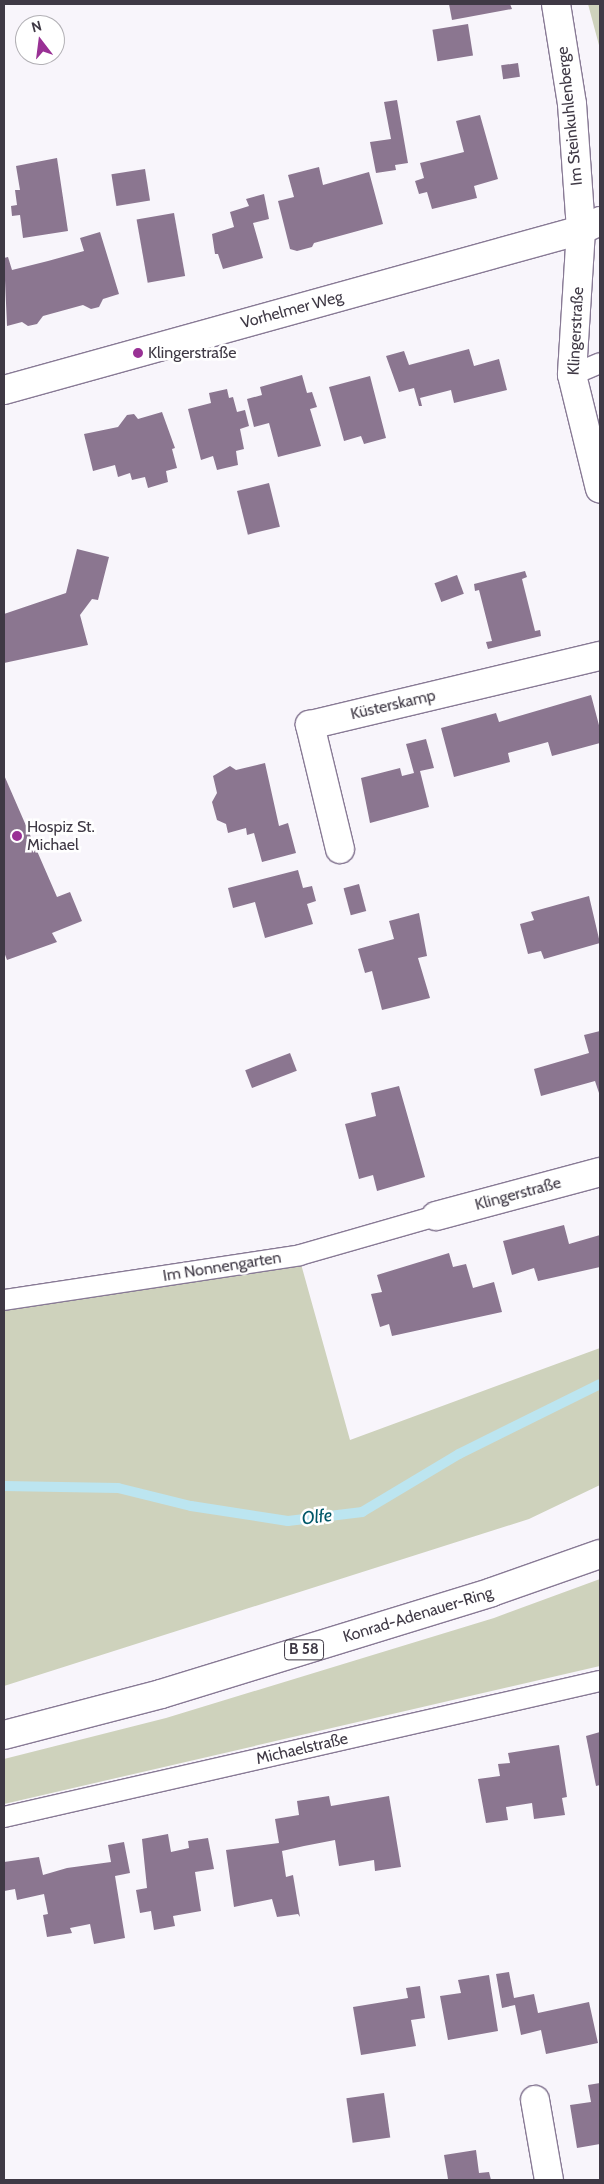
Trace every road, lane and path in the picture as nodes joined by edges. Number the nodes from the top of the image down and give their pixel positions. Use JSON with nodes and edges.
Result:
{"nodes":[{"id":1,"x":556,"y":4,"type":"edge"},
{"id":2,"x":594,"y":228,"type":"edge"},
{"id":3,"x":600,"y":363,"type":"edge"},
{"id":4,"x":572,"y":375,"type":"junction"},
{"id":5,"x":4,"y":390,"type":"edge"},
{"id":6,"x":600,"y":489,"type":"edge"},
{"id":7,"x":600,"y":656,"type":"edge"},
{"id":8,"x":340,"y":849,"type":"dead end"},
{"id":9,"x":600,"y":1172,"type":"edge"},
{"id":10,"x":436,"y":1216,"type":"joint"},
{"id":11,"x":4,"y":1300,"type":"edge"},
{"id":12,"x":600,"y":1554,"type":"edge"},
{"id":13,"x":600,"y":1681,"type":"edge"},
{"id":14,"x":4,"y":1735,"type":"edge"},
{"id":15,"x":4,"y":1817,"type":"edge"},
{"id":16,"x":535,"y":2100,"type":"dead end"},
{"id":17,"x":549,"y":2180,"type":"edge"}],
"edges":[{"from":1,"to":2,"type":"street","name":"Im Steinkuhlenberge"},
{"from":2,"to":4,"type":"street","name":"Klingerstraße"},
{"from":2,"to":5,"type":"street","name":"Vorhelmer Weg"},
{"from":3,"to":4,"type":"lane"},
{"from":4,"to":6,"type":"street","name":"Klingerstraße"},
{"from":7,"to":8,"type":"street","name":"Küsterskamp"},
{"from":9,"to":10,"type":"street","name":"Klingerstraße"},
{"from":10,"to":11,"type":"lane","name":"Im Nonnengarten"},
{"from":12,"to":14,"type":"street","name":"Konrad-Adenauer-Ring","number":"B 58"},
{"from":13,"to":15,"type":"lane","name":"Michaelstraße"},
{"from":16,"to":17,"type":"street"}]}
